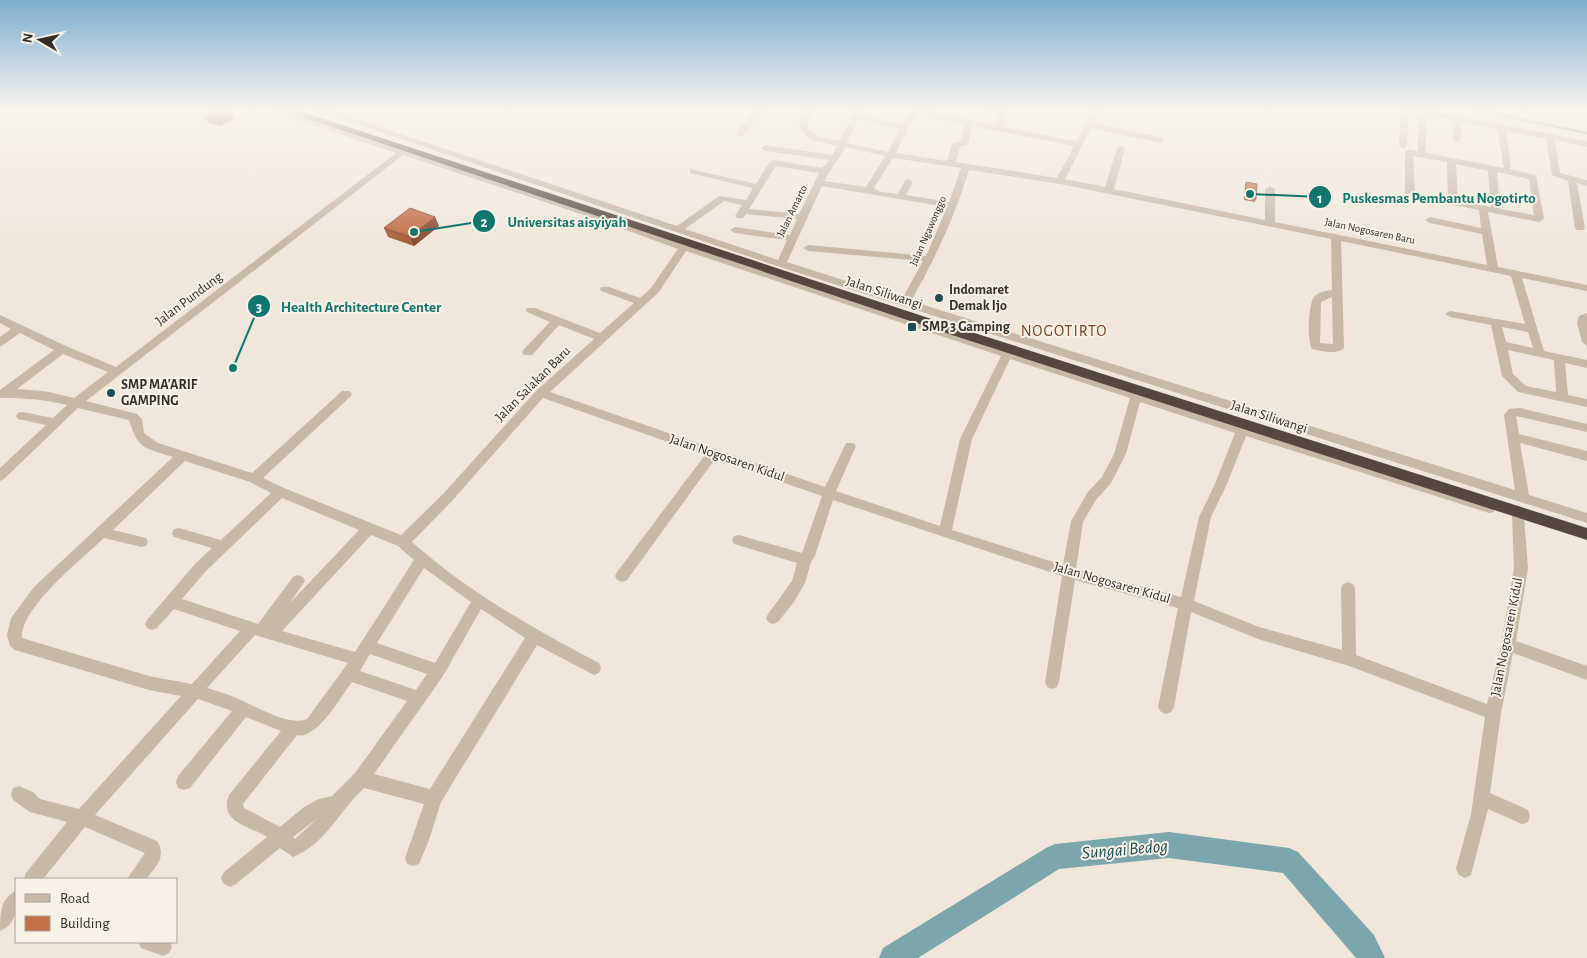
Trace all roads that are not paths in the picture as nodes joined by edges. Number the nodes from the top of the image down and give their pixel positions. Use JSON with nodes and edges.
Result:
{"nodes":[{"id":1,"x":399,"y":155,"type":"edge"},
{"id":2,"x":406,"y":155,"type":"edge"},
{"id":3,"x":415,"y":155,"type":"edge"},
{"id":4,"x":445,"y":155,"type":"edge"},
{"id":5,"x":447,"y":155,"type":"edge"},
{"id":6,"x":812,"y":155,"type":"edge"},
{"id":7,"x":837,"y":155,"type":"edge"},
{"id":8,"x":891,"y":155,"type":"joint"},
{"id":9,"x":953,"y":155,"type":"edge"},
{"id":10,"x":1073,"y":155,"type":"edge"},
{"id":11,"x":1119,"y":155,"type":"edge"},
{"id":12,"x":1409,"y":155,"type":"edge"},
{"id":13,"x":1423,"y":155,"type":"edge"},
{"id":14,"x":1505,"y":155,"type":"edge"},
{"id":15,"x":1552,"y":155,"type":"edge"},
{"id":16,"x":836,"y":158,"type":"junction"},
{"id":17,"x":1451,"y":160,"type":"junction"},
{"id":18,"x":951,"y":163,"type":"junction"},
{"id":19,"x":966,"y":166,"type":"junction"},
{"id":20,"x":1507,"y":167,"type":"dead end"},
{"id":21,"x":1492,"y":168,"type":"junction"},
{"id":22,"x":693,"y":171,"type":"dead end"},
{"id":23,"x":824,"y":171,"type":"junction"},
{"id":24,"x":1060,"y":180,"type":"junction"},
{"id":25,"x":1572,"y":180,"type":"junction"},
{"id":26,"x":908,"y":182,"type":"dead end"},
{"id":27,"x":818,"y":183,"type":"junction"},
{"id":28,"x":1587,"y":184,"type":"edge"},
{"id":29,"x":758,"y":187,"type":"junction"},
{"id":30,"x":1270,"y":189,"type":"dead end"},
{"id":31,"x":870,"y":190,"type":"junction"},
{"id":32,"x":1109,"y":190,"type":"junction"},
{"id":33,"x":901,"y":197,"type":"junction"},
{"id":34,"x":954,"y":205,"type":"junction"},
{"id":35,"x":1483,"y":208,"type":"junction"},
{"id":36,"x":743,"y":210,"type":"junction"},
{"id":37,"x":1448,"y":210,"type":"junction"},
{"id":38,"x":1496,"y":211,"type":"junction"},
{"id":39,"x":802,"y":217,"type":"junction"},
{"id":40,"x":1430,"y":220,"type":"dead end"},
{"id":41,"x":1270,"y":223,"type":"junction"},
{"id":42,"x":1580,"y":228,"type":"dead end"},
{"id":43,"x":678,"y":230,"type":"junction"},
{"id":44,"x":735,"y":230,"type":"dead end"},
{"id":45,"x":1487,"y":232,"type":"junction"},
{"id":46,"x":1336,"y":237,"type":"junction"},
{"id":47,"x":792,"y":238,"type":"junction"},
{"id":48,"x":684,"y":247,"type":"junction"},
{"id":49,"x":808,"y":248,"type":"dead end"},
{"id":50,"x":930,"y":259,"type":"junction"},
{"id":51,"x":741,"y":264,"type":"junction"},
{"id":52,"x":780,"y":264,"type":"junction"},
{"id":53,"x":1493,"y":269,"type":"junction"},
{"id":54,"x":1515,"y":273,"type":"junction"},
{"id":55,"x":1587,"y":288,"type":"edge"},
{"id":56,"x":605,"y":289,"type":"dead end"},
{"id":57,"x":1337,"y":293,"type":"junction"},
{"id":58,"x":642,"y":302,"type":"junction"},
{"id":59,"x":905,"y":303,"type":"junction"},
{"id":60,"x":531,"y":310,"type":"dead end"},
{"id":61,"x":1450,"y":314,"type":"dead end"},
{"id":62,"x":1587,"y":316,"type":"edge"},
{"id":63,"x":0,"y":319,"type":"edge"},
{"id":64,"x":558,"y":320,"type":"junction"},
{"id":65,"x":1496,"y":323,"type":"junction"},
{"id":66,"x":18,"y":328,"type":"junction"},
{"id":67,"x":958,"y":329,"type":"junction"},
{"id":68,"x":1532,"y":329,"type":"junction"},
{"id":69,"x":602,"y":338,"type":"junction"},
{"id":70,"x":1587,"y":342,"type":"edge"},
{"id":71,"x":0,"y":343,"type":"edge"},
{"id":72,"x":1502,"y":345,"type":"junction"},
{"id":73,"x":62,"y":349,"type":"junction"},
{"id":74,"x":528,"y":352,"type":"dead end"},
{"id":75,"x":1007,"y":354,"type":"junction"},
{"id":76,"x":1540,"y":354,"type":"junction"},
{"id":77,"x":1559,"y":358,"type":"junction"},
{"id":78,"x":1587,"y":364,"type":"edge"},
{"id":79,"x":1079,"y":368,"type":"junction"},
{"id":80,"x":116,"y":371,"type":"junction"},
{"id":81,"x":541,"y":393,"type":"junction"},
{"id":82,"x":3,"y":394,"type":"edge"},
{"id":83,"x":346,"y":394,"type":"dead end"},
{"id":84,"x":1136,"y":396,"type":"junction"},
{"id":85,"x":1562,"y":397,"type":"junction"},
{"id":86,"x":76,"y":403,"type":"junction"},
{"id":87,"x":1587,"y":403,"type":"edge"},
{"id":88,"x":22,"y":416,"type":"dead end"},
{"id":89,"x":54,"y":422,"type":"junction"},
{"id":90,"x":1587,"y":428,"type":"edge"},
{"id":91,"x":1242,"y":430,"type":"junction"},
{"id":92,"x":1514,"y":436,"type":"junction"},
{"id":93,"x":850,"y":446,"type":"dead end"},
{"id":94,"x":713,"y":453,"type":"junction"},
{"id":95,"x":182,"y":456,"type":"junction"},
{"id":96,"x":1587,"y":456,"type":"edge"},
{"id":97,"x":0,"y":476,"type":"edge"},
{"id":98,"x":254,"y":479,"type":"junction"},
{"id":99,"x":280,"y":492,"type":"junction"},
{"id":100,"x":829,"y":493,"type":"junction"},
{"id":101,"x":1523,"y":498,"type":"junction"},
{"id":102,"x":1518,"y":517,"type":"junction"},
{"id":103,"x":1587,"y":518,"type":"edge"},
{"id":104,"x":1587,"y":524,"type":"edge"},
{"id":105,"x":369,"y":528,"type":"junction"},
{"id":106,"x":100,"y":532,"type":"junction"},
{"id":107,"x":945,"y":532,"type":"junction"},
{"id":108,"x":179,"y":533,"type":"dead end"},
{"id":109,"x":1587,"y":534,"type":"edge"},
{"id":110,"x":1587,"y":539,"type":"edge"},
{"id":111,"x":739,"y":540,"type":"dead end"},
{"id":112,"x":141,"y":542,"type":"dead end"},
{"id":113,"x":403,"y":542,"type":"junction"},
{"id":114,"x":223,"y":546,"type":"junction"},
{"id":115,"x":422,"y":559,"type":"junction"},
{"id":116,"x":804,"y":559,"type":"junction"},
{"id":117,"x":1070,"y":573,"type":"junction"},
{"id":118,"x":622,"y":576,"type":"dead end"},
{"id":119,"x":298,"y":581,"type":"dead end"},
{"id":120,"x":1348,"y":588,"type":"dead end"},
{"id":121,"x":479,"y":600,"type":"junction"},
{"id":122,"x":171,"y":602,"type":"junction"},
{"id":123,"x":1186,"y":604,"type":"junction"},
{"id":124,"x":773,"y":618,"type":"dead end"},
{"id":125,"x":152,"y":624,"type":"dead end"},
{"id":126,"x":261,"y":631,"type":"junction"},
{"id":127,"x":534,"y":636,"type":"junction"},
{"id":128,"x":1508,"y":645,"type":"junction"},
{"id":129,"x":368,"y":646,"type":"junction"},
{"id":130,"x":359,"y":660,"type":"junction"},
{"id":131,"x":1349,"y":660,"type":"junction"},
{"id":132,"x":594,"y":668,"type":"dead end"},
{"id":133,"x":438,"y":671,"type":"junction"},
{"id":134,"x":1587,"y":673,"type":"edge"},
{"id":135,"x":349,"y":674,"type":"junction"},
{"id":136,"x":1052,"y":682,"type":"dead end"},
{"id":137,"x":196,"y":692,"type":"junction"},
{"id":138,"x":418,"y":698,"type":"junction"},
{"id":139,"x":1166,"y":708,"type":"dead end"},
{"id":140,"x":243,"y":709,"type":"junction"},
{"id":141,"x":1493,"y":713,"type":"junction"},
{"id":142,"x":293,"y":728,"type":"junction"},
{"id":143,"x":361,"y":780,"type":"junction"},
{"id":144,"x":184,"y":782,"type":"dead end"},
{"id":145,"x":19,"y":794,"type":"dead end"},
{"id":146,"x":1481,"y":797,"type":"junction"},
{"id":147,"x":434,"y":798,"type":"junction"},
{"id":148,"x":1522,"y":816,"type":"dead end"},
{"id":149,"x":83,"y":818,"type":"junction"},
{"id":150,"x":282,"y":837,"type":"junction"},
{"id":151,"x":413,"y":858,"type":"dead end"},
{"id":152,"x":1465,"y":869,"type":"dead end"},
{"id":153,"x":33,"y":878,"type":"edge"},
{"id":154,"x":137,"y":878,"type":"edge"},
{"id":155,"x":230,"y":878,"type":"dead end"},
{"id":156,"x":15,"y":901,"type":"edge"},
{"id":157,"x":0,"y":922,"type":"edge"}],
"edges":[{"from":1,"to":80,"type":"street","name":"Jalan Pundung"},
{"from":2,"to":48,"type":"street"},
{"from":3,"to":51,"type":"highway","name":"Jalan Siliwangi"},
{"from":4,"to":67,"type":"highway","name":"Jalan Siliwangi"},
{"from":5,"to":43,"type":"street"},
{"from":6,"to":16,"type":"street"},
{"from":7,"to":16,"type":"street","name":"Jalan Amarto"},
{"from":8,"to":18,"type":"street","name":"Jalan Nogosaren Baru"},
{"from":8,"to":31,"type":"street"},
{"from":9,"to":18,"type":"street"},
{"from":10,"to":24,"type":"street"},
{"from":11,"to":32,"type":"street"},
{"from":12,"to":37,"type":"street"},
{"from":13,"to":17,"type":"street"},
{"from":14,"to":20,"type":"street"},
{"from":15,"to":25,"type":"street"},
{"from":16,"to":23,"type":"street","name":"Jalan Amarto"},
{"from":17,"to":21,"type":"street"},
{"from":17,"to":37,"type":"street"},
{"from":18,"to":19,"type":"street","name":"Jalan Nogosaren Baru"},
{"from":19,"to":24,"type":"street","name":"Jalan Nogosaren Baru"},
{"from":19,"to":34,"type":"street","name":"Jalan Ngawonggo"},
{"from":21,"to":38,"type":"street"},
{"from":21,"to":38,"type":"street"},
{"from":22,"to":29,"type":"street"},
{"from":23,"to":27,"type":"street","name":"Jalan Amarto"},
{"from":23,"to":29,"type":"street"},
{"from":24,"to":32,"type":"street","name":"Jalan Nogosaren Baru"},
{"from":25,"to":28,"type":"street"},
{"from":25,"to":42,"type":"street"},
{"from":26,"to":33,"type":"street"},
{"from":27,"to":31,"type":"street"},
{"from":27,"to":39,"type":"street","name":"Jalan Amarto"},
{"from":29,"to":36,"type":"street"},
{"from":30,"to":41,"type":"street"},
{"from":31,"to":33,"type":"street"},
{"from":32,"to":41,"type":"street","name":"Jalan Nogosaren Baru"},
{"from":33,"to":34,"type":"street"},
{"from":34,"to":50,"type":"street","name":"Jalan Ngawonggo"},
{"from":35,"to":37,"type":"street"},
{"from":35,"to":38,"type":"street"},
{"from":35,"to":45,"type":"street"},
{"from":36,"to":39,"type":"street"},
{"from":36,"to":43,"type":"street"},
{"from":37,"to":40,"type":"street"},
{"from":37,"to":45,"type":"street"},
{"from":39,"to":47,"type":"street","name":"Jalan Amarto"},
{"from":41,"to":46,"type":"street","name":"Jalan Nogosaren Baru"},
{"from":43,"to":52,"type":"street"},
{"from":44,"to":47,"type":"street"},
{"from":45,"to":53,"type":"street"},
{"from":46,"to":53,"type":"street","name":"Jalan Nogosaren Baru"},
{"from":46,"to":57,"type":"street"},
{"from":47,"to":52,"type":"street","name":"Jalan Amarto"},
{"from":48,"to":51,"type":"street"},
{"from":48,"to":58,"type":"street","name":"Jalan Salakan Baru"},
{"from":49,"to":50,"type":"street"},
{"from":50,"to":59,"type":"street","name":"Jalan Ngawonggo"},
{"from":51,"to":67,"type":"highway","name":"Jalan Siliwangi"},
{"from":52,"to":59,"type":"street"},
{"from":53,"to":54,"type":"street","name":"Jalan Nogosaren Baru"},
{"from":54,"to":55,"type":"street","name":"Jalan Nogosaren Baru"},
{"from":54,"to":68,"type":"street"},
{"from":56,"to":58,"type":"street"},
{"from":57,"to":57,"type":"street"},
{"from":58,"to":69,"type":"street","name":"Jalan Salakan Baru"},
{"from":59,"to":67,"type":"street"},
{"from":60,"to":64,"type":"street"},
{"from":61,"to":65,"type":"street"},
{"from":62,"to":70,"type":"street"},
{"from":63,"to":66,"type":"street"},
{"from":64,"to":69,"type":"street"},
{"from":64,"to":74,"type":"street"},
{"from":65,"to":68,"type":"street"},
{"from":65,"to":72,"type":"street"},
{"from":66,"to":71,"type":"street"},
{"from":66,"to":73,"type":"street"},
{"from":67,"to":75,"type":"street"},
{"from":67,"to":79,"type":"highway","name":"Jalan Siliwangi"},
{"from":67,"to":101,"type":"street"},
{"from":68,"to":76,"type":"street"},
{"from":69,"to":81,"type":"street","name":"Jalan Salakan Baru"},
{"from":72,"to":76,"type":"street"},
{"from":72,"to":85,"type":"street"},
{"from":73,"to":80,"type":"street"},
{"from":73,"to":82,"type":"street"},
{"from":75,"to":84,"type":"street"},
{"from":75,"to":107,"type":"street"},
{"from":76,"to":77,"type":"street"},
{"from":77,"to":78,"type":"street"},
{"from":77,"to":85,"type":"street"},
{"from":79,"to":104,"type":"highway","name":"Jalan Siliwangi"},
{"from":79,"to":109,"type":"highway","name":"Jalan Siliwangi"},
{"from":80,"to":86,"type":"street","name":"Jalan Pundung"},
{"from":81,"to":94,"type":"street","name":"Jalan Nogosaren Kidul"},
{"from":81,"to":113,"type":"street","name":"Jalan Salakan Baru"},
{"from":82,"to":86,"type":"street"},
{"from":83,"to":98,"type":"street"},
{"from":84,"to":91,"type":"street"},
{"from":84,"to":117,"type":"street"},
{"from":85,"to":87,"type":"street"},
{"from":86,"to":89,"type":"street","name":"Jalan Pundung"},
{"from":86,"to":95,"type":"street"},
{"from":88,"to":89,"type":"street"},
{"from":89,"to":97,"type":"street","name":"Jalan Pundung"},
{"from":90,"to":92,"type":"street"},
{"from":91,"to":102,"type":"street"},
{"from":91,"to":123,"type":"street"},
{"from":92,"to":96,"type":"street"},
{"from":92,"to":101,"type":"street"},
{"from":93,"to":100,"type":"street"},
{"from":94,"to":100,"type":"street","name":"Jalan Nogosaren Kidul"},
{"from":94,"to":118,"type":"street"},
{"from":95,"to":98,"type":"street"},
{"from":95,"to":106,"type":"street"},
{"from":98,"to":99,"type":"street"},
{"from":99,"to":105,"type":"street"},
{"from":99,"to":114,"type":"street"},
{"from":100,"to":107,"type":"street","name":"Jalan Nogosaren Kidul"},
{"from":100,"to":116,"type":"street"},
{"from":101,"to":103,"type":"street"},
{"from":102,"to":110,"type":"street"},
{"from":102,"to":128,"type":"street","name":"Jalan Nogosaren Kidul"},
{"from":105,"to":113,"type":"street"},
{"from":105,"to":126,"type":"street"},
{"from":106,"to":112,"type":"street"},
{"from":106,"to":137,"type":"street"},
{"from":107,"to":117,"type":"street","name":"Jalan Nogosaren Kidul"},
{"from":108,"to":114,"type":"street"},
{"from":111,"to":116,"type":"street"},
{"from":113,"to":115,"type":"street"},
{"from":114,"to":122,"type":"street"},
{"from":115,"to":121,"type":"street"},
{"from":115,"to":129,"type":"street"},
{"from":116,"to":124,"type":"street"},
{"from":117,"to":123,"type":"street","name":"Jalan Nogosaren Kidul"},
{"from":117,"to":136,"type":"street"},
{"from":119,"to":126,"type":"street"},
{"from":120,"to":131,"type":"street"},
{"from":121,"to":127,"type":"street"},
{"from":121,"to":133,"type":"street"},
{"from":122,"to":125,"type":"street"},
{"from":122,"to":126,"type":"street"},
{"from":123,"to":131,"type":"street","name":"Jalan Nogosaren Kidul"},
{"from":123,"to":139,"type":"street"},
{"from":126,"to":130,"type":"street"},
{"from":126,"to":137,"type":"street"},
{"from":127,"to":132,"type":"street"},
{"from":127,"to":147,"type":"street"},
{"from":128,"to":134,"type":"street"},
{"from":128,"to":141,"type":"street","name":"Jalan Nogosaren Kidul"},
{"from":129,"to":130,"type":"street"},
{"from":129,"to":133,"type":"street"},
{"from":130,"to":135,"type":"street"},
{"from":131,"to":141,"type":"street","name":"Jalan Nogosaren Kidul"},
{"from":133,"to":138,"type":"street"},
{"from":135,"to":138,"type":"street"},
{"from":135,"to":142,"type":"street"},
{"from":137,"to":140,"type":"street"},
{"from":137,"to":149,"type":"street"},
{"from":138,"to":143,"type":"street"},
{"from":140,"to":142,"type":"street"},
{"from":140,"to":144,"type":"street"},
{"from":141,"to":146,"type":"street"},
{"from":142,"to":150,"type":"street"},
{"from":143,"to":147,"type":"street"},
{"from":143,"to":150,"type":"street"},
{"from":145,"to":149,"type":"street"},
{"from":146,"to":148,"type":"street"},
{"from":146,"to":152,"type":"street"},
{"from":147,"to":151,"type":"street"},
{"from":149,"to":153,"type":"street"},
{"from":149,"to":154,"type":"street"},
{"from":150,"to":155,"type":"street"},
{"from":156,"to":157,"type":"street"}]}
